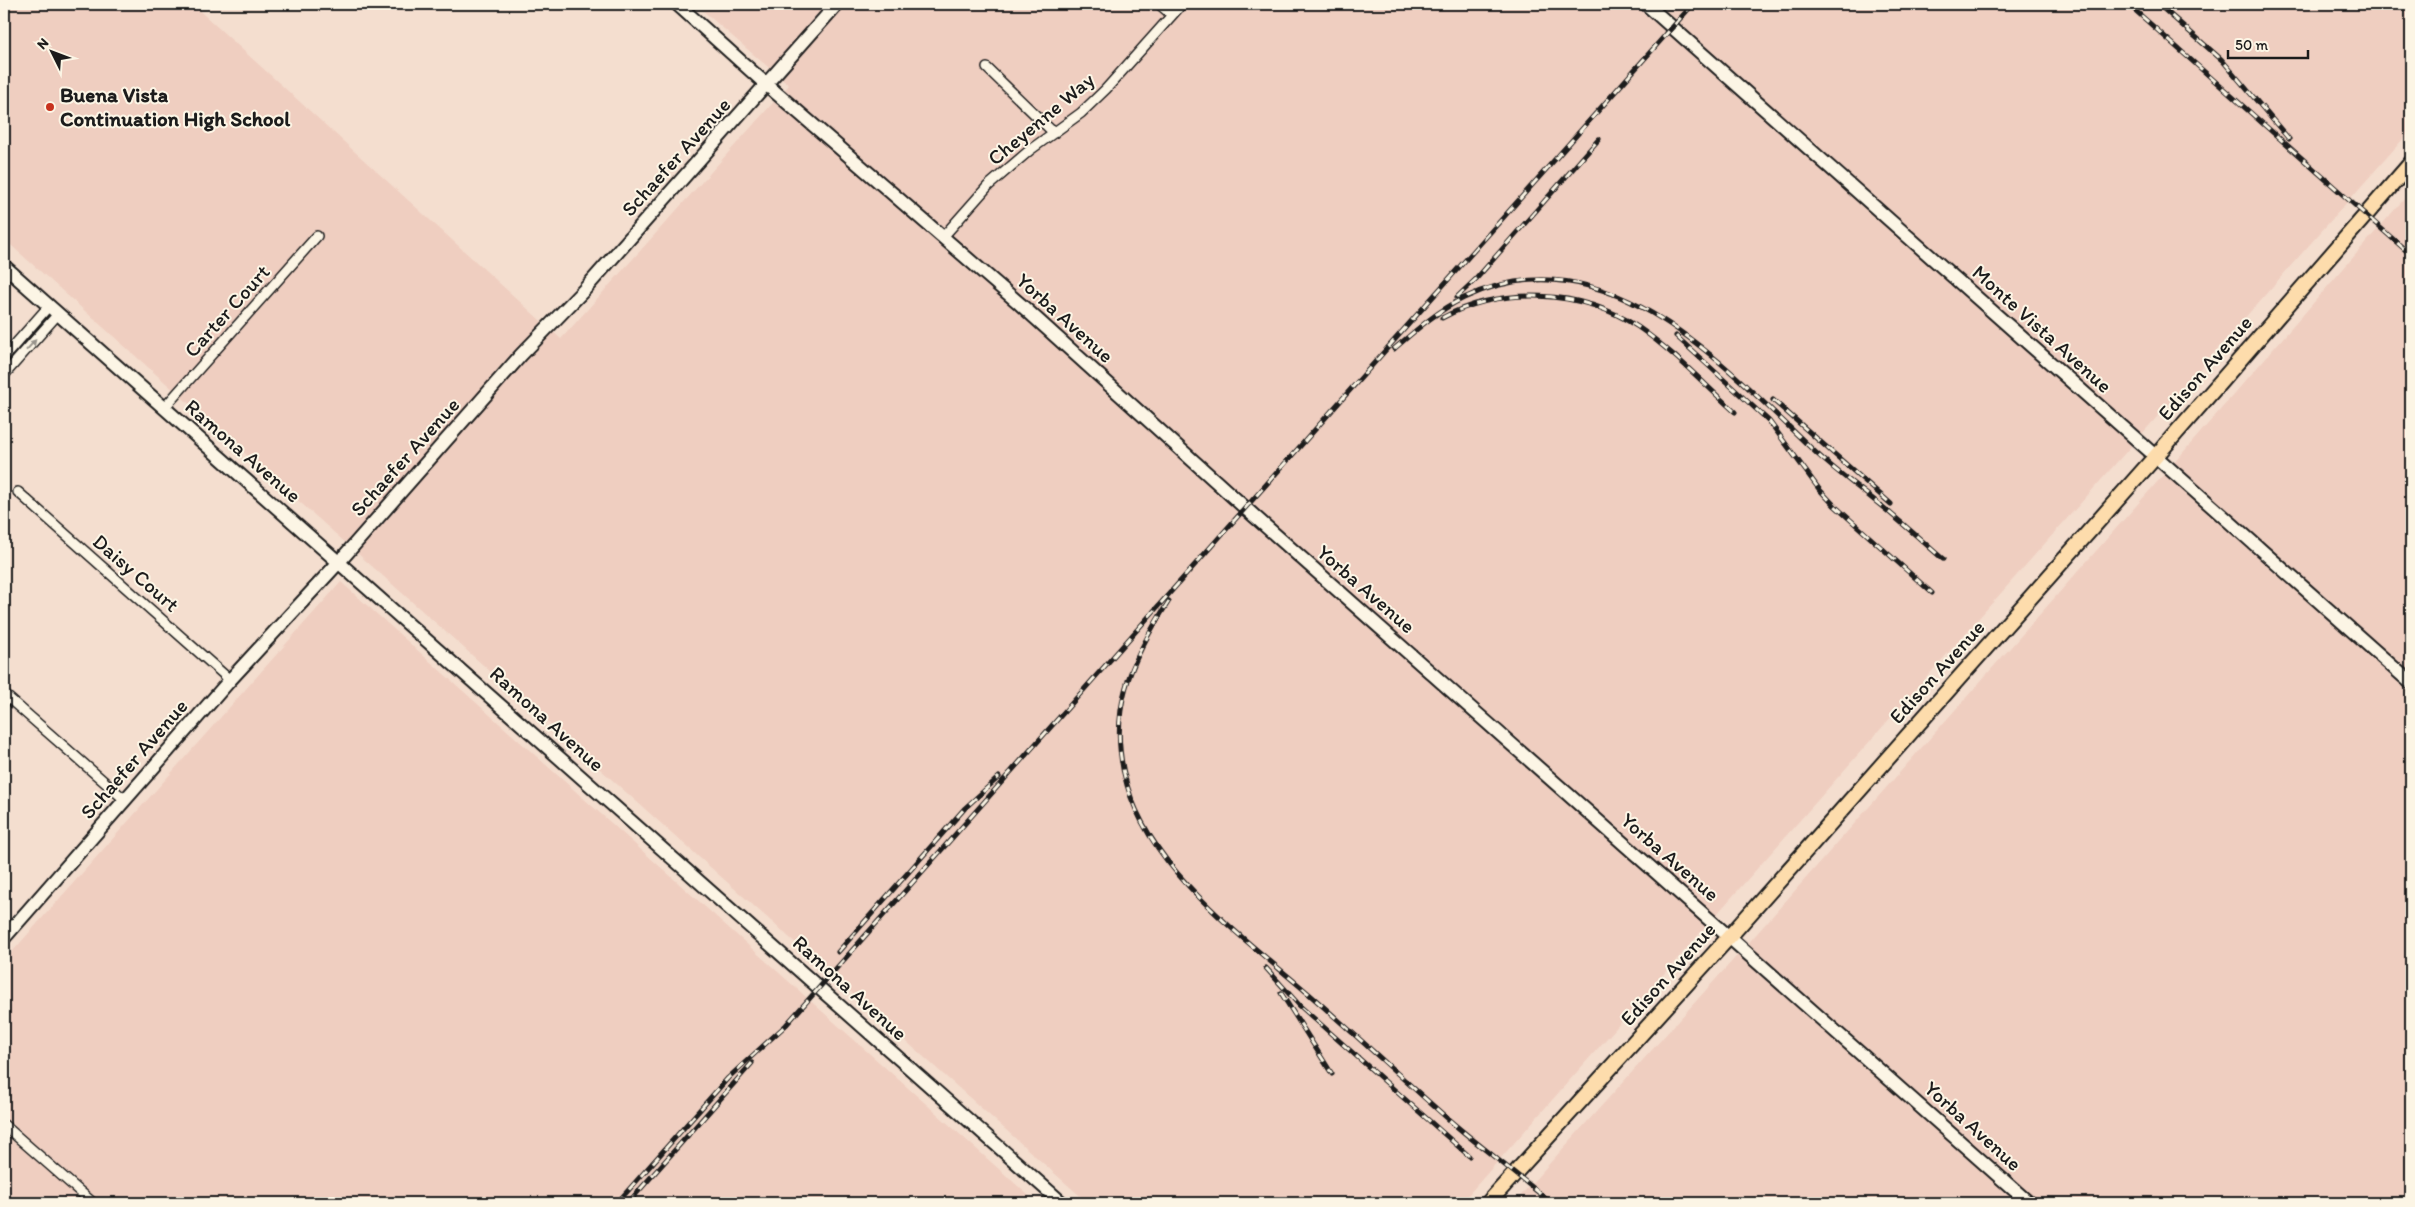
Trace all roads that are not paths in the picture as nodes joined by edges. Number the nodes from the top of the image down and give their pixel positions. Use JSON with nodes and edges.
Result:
{"nodes":[{"id":1,"x":677,"y":4,"type":"edge"},
{"id":2,"x":837,"y":4,"type":"edge"},
{"id":3,"x":1159,"y":4,"type":"edge"},
{"id":4,"x":1182,"y":4,"type":"edge"},
{"id":5,"x":1646,"y":4,"type":"edge"},
{"id":6,"x":1172,"y":15,"type":"junction"},
{"id":7,"x":987,"y":68,"type":"dead end"},
{"id":8,"x":767,"y":85,"type":"junction"},
{"id":9,"x":1054,"y":133,"type":"junction"},
{"id":10,"x":2411,"y":162,"type":"edge"},
{"id":11,"x":317,"y":236,"type":"dead end"},
{"id":12,"x":942,"y":238,"type":"junction"},
{"id":13,"x":4,"y":266,"type":"edge"},
{"id":14,"x":53,"y":310,"type":"junction"},
{"id":15,"x":4,"y":357,"type":"edge"},
{"id":16,"x":4,"y":375,"type":"edge"},
{"id":17,"x":164,"y":408,"type":"junction"},
{"id":18,"x":2156,"y":456,"type":"junction"},
{"id":19,"x":18,"y":492,"type":"dead end"},
{"id":20,"x":339,"y":562,"type":"junction"},
{"id":21,"x":230,"y":680,"type":"junction"},
{"id":22,"x":2411,"y":683,"type":"edge"},
{"id":23,"x":4,"y":694,"type":"edge"},
{"id":24,"x":124,"y":799,"type":"junction"},
{"id":25,"x":1730,"y":936,"type":"junction"},
{"id":26,"x":4,"y":938,"type":"edge"},
{"id":27,"x":4,"y":1125,"type":"edge"},
{"id":28,"x":93,"y":1203,"type":"edge"},
{"id":29,"x":1062,"y":1203,"type":"edge"},
{"id":30,"x":1488,"y":1203,"type":"edge"},
{"id":31,"x":2029,"y":1203,"type":"edge"}],
"edges":[{"from":1,"to":8,"type":"street","name":"Yorba Avenue"},
{"from":2,"to":8,"type":"street","name":"Schaefer Avenue"},
{"from":3,"to":6,"type":"street"},
{"from":4,"to":6,"type":"street","name":"Cheyenne Way"},
{"from":5,"to":18,"type":"street","name":"Monte Vista Avenue"},
{"from":6,"to":9,"type":"street","name":"Cheyenne Way"},
{"from":7,"to":9,"type":"street"},
{"from":8,"to":12,"type":"street","name":"Yorba Avenue"},
{"from":8,"to":20,"type":"street","name":"Schaefer Avenue"},
{"from":9,"to":12,"type":"street","name":"Cheyenne Way"},
{"from":10,"to":18,"type":"main road","name":"Edison Avenue"},
{"from":11,"to":17,"type":"street","name":"Carter Court"},
{"from":12,"to":25,"type":"street","name":"Yorba Avenue"},
{"from":13,"to":14,"type":"street","name":"Ramona Avenue"},
{"from":14,"to":15,"type":"street"},
{"from":16,"to":14,"type":"street","one_way":true},
{"from":14,"to":17,"type":"street","name":"Ramona Avenue"},
{"from":17,"to":20,"type":"street","name":"Ramona Avenue"},
{"from":18,"to":22,"type":"street","name":"Monte Vista Avenue"},
{"from":18,"to":25,"type":"main road","name":"Edison Avenue"},
{"from":19,"to":21,"type":"street","name":"Daisy Court"},
{"from":20,"to":21,"type":"street","name":"Schaefer Avenue"},
{"from":20,"to":29,"type":"street","name":"Ramona Avenue"},
{"from":21,"to":24,"type":"street","name":"Schaefer Avenue"},
{"from":23,"to":24,"type":"street"},
{"from":24,"to":26,"type":"street","name":"Schaefer Avenue"},
{"from":25,"to":30,"type":"main road","name":"Edison Avenue"},
{"from":25,"to":31,"type":"street","name":"Yorba Avenue"},
{"from":27,"to":28,"type":"street"}]}
